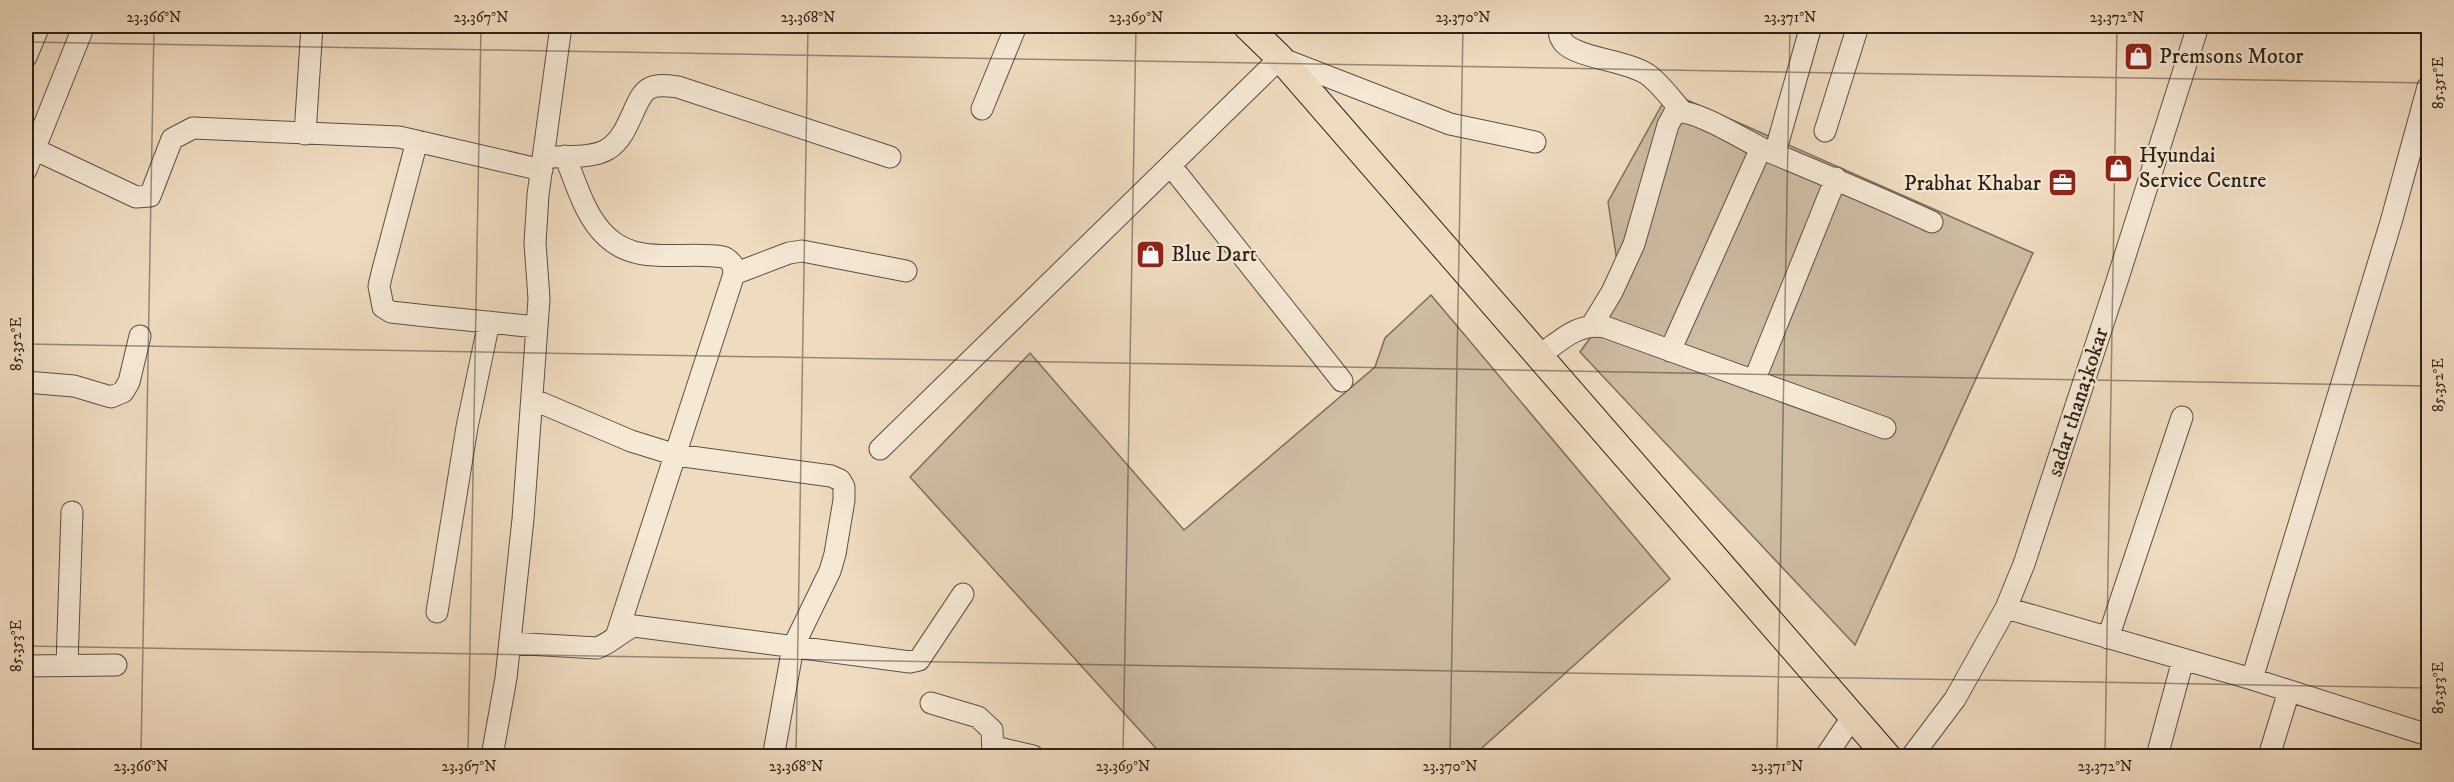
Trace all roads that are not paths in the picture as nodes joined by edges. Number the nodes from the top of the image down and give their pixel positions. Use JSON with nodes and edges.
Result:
{"nodes":[{"id":1,"x":39,"y":26,"type":"edge"},
{"id":2,"x":78,"y":26,"type":"edge"},
{"id":3,"x":312,"y":26,"type":"edge"},
{"id":4,"x":561,"y":26,"type":"edge"},
{"id":5,"x":1016,"y":26,"type":"edge"},
{"id":6,"x":1248,"y":26,"type":"edge"},
{"id":7,"x":1559,"y":26,"type":"edge"},
{"id":8,"x":1811,"y":26,"type":"edge"},
{"id":9,"x":1858,"y":26,"type":"edge"},
{"id":10,"x":2198,"y":26,"type":"edge"},
{"id":11,"x":26,"y":57,"type":"edge"},
{"id":12,"x":1280,"y":58,"type":"junction"},
{"id":13,"x":2428,"y":87,"type":"edge"},
{"id":14,"x":982,"y":109,"type":"dead end"},
{"id":15,"x":1682,"y":111,"type":"junction"},
{"id":16,"x":1825,"y":131,"type":"dead end"},
{"id":17,"x":305,"y":134,"type":"junction"},
{"id":18,"x":417,"y":141,"type":"junction"},
{"id":19,"x":1535,"y":142,"type":"dead end"},
{"id":20,"x":34,"y":149,"type":"junction"},
{"id":21,"x":1768,"y":150,"type":"junction"},
{"id":22,"x":565,"y":156,"type":"junction"},
{"id":23,"x":890,"y":157,"type":"dead end"},
{"id":24,"x":542,"y":164,"type":"junction"},
{"id":25,"x":1172,"y":166,"type":"junction"},
{"id":26,"x":26,"y":169,"type":"edge"},
{"id":27,"x":1836,"y":178,"type":"junction"},
{"id":28,"x":1932,"y":222,"type":"dead end"},
{"id":29,"x":906,"y":271,"type":"dead end"},
{"id":30,"x":734,"y":274,"type":"junction"},
{"id":31,"x":489,"y":322,"type":"junction"},
{"id":32,"x":1593,"y":325,"type":"junction"},
{"id":33,"x":537,"y":327,"type":"junction"},
{"id":34,"x":140,"y":336,"type":"dead end"},
{"id":35,"x":1670,"y":351,"type":"junction"},
{"id":36,"x":1539,"y":356,"type":"junction"},
{"id":37,"x":1342,"y":381,"type":"dead end"},
{"id":38,"x":1754,"y":381,"type":"junction"},
{"id":39,"x":26,"y":382,"type":"edge"},
{"id":40,"x":532,"y":399,"type":"junction"},
{"id":41,"x":2182,"y":417,"type":"dead end"},
{"id":42,"x":1885,"y":428,"type":"dead end"},
{"id":43,"x":880,"y":449,"type":"dead end"},
{"id":44,"x":676,"y":455,"type":"junction"},
{"id":45,"x":72,"y":512,"type":"dead end"},
{"id":46,"x":963,"y":594,"type":"dead end"},
{"id":47,"x":2006,"y":608,"type":"junction"},
{"id":48,"x":436,"y":612,"type":"dead end"},
{"id":49,"x":616,"y":637,"type":"junction"},
{"id":50,"x":2108,"y":638,"type":"junction"},
{"id":51,"x":510,"y":643,"type":"junction"},
{"id":52,"x":793,"y":647,"type":"junction"},
{"id":53,"x":2183,"y":660,"type":"junction"},
{"id":54,"x":66,"y":665,"type":"junction"},
{"id":55,"x":116,"y":665,"type":"dead end"},
{"id":56,"x":26,"y":666,"type":"edge"},
{"id":57,"x":2252,"y":679,"type":"junction"},
{"id":58,"x":2289,"y":691,"type":"junction"},
{"id":59,"x":931,"y":703,"type":"dead end"},
{"id":60,"x":1853,"y":716,"type":"junction"},
{"id":61,"x":2428,"y":735,"type":"edge"},
{"id":62,"x":774,"y":752,"type":"dead end"},
{"id":63,"x":992,"y":755,"type":"edge"},
{"id":64,"x":492,"y":756,"type":"edge"},
{"id":65,"x":1033,"y":756,"type":"edge"},
{"id":66,"x":1826,"y":756,"type":"edge"},
{"id":67,"x":1887,"y":756,"type":"edge"},
{"id":68,"x":1912,"y":756,"type":"edge"},
{"id":69,"x":2157,"y":756,"type":"edge"},
{"id":70,"x":2269,"y":756,"type":"edge"}],
"edges":[{"from":1,"to":11,"type":"street"},
{"from":2,"to":20,"type":"street"},
{"from":3,"to":17,"type":"street"},
{"from":4,"to":24,"type":"street"},
{"from":5,"to":14,"type":"street"},
{"from":6,"to":12,"type":"main road"},
{"from":7,"to":15,"type":"street"},
{"from":8,"to":21,"type":"street"},
{"from":9,"to":16,"type":"street"},
{"from":10,"to":47,"type":"street","name":"sadar thana;kokar"},
{"from":12,"to":19,"type":"street"},
{"from":12,"to":25,"type":"street"},
{"from":12,"to":36,"type":"main road"},
{"from":13,"to":57,"type":"street"},
{"from":15,"to":21,"type":"street"},
{"from":15,"to":32,"type":"street"},
{"from":17,"to":18,"type":"street"},
{"from":17,"to":20,"type":"street"},
{"from":18,"to":24,"type":"street"},
{"from":18,"to":31,"type":"street"},
{"from":20,"to":26,"type":"street"},
{"from":21,"to":27,"type":"street"},
{"from":21,"to":35,"type":"street"},
{"from":22,"to":23,"type":"street"},
{"from":22,"to":24,"type":"street"},
{"from":22,"to":30,"type":"street"},
{"from":24,"to":33,"type":"street"},
{"from":25,"to":37,"type":"street"},
{"from":25,"to":43,"type":"street"},
{"from":27,"to":28,"type":"street"},
{"from":27,"to":38,"type":"street"},
{"from":29,"to":30,"type":"street"},
{"from":30,"to":44,"type":"street"},
{"from":31,"to":33,"type":"street"},
{"from":31,"to":48,"type":"street"},
{"from":32,"to":35,"type":"street"},
{"from":32,"to":36,"type":"street"},
{"from":33,"to":40,"type":"street"},
{"from":34,"to":39,"type":"street"},
{"from":35,"to":38,"type":"street"},
{"from":36,"to":60,"type":"main road"},
{"from":38,"to":42,"type":"street"},
{"from":40,"to":44,"type":"street"},
{"from":40,"to":51,"type":"street"},
{"from":41,"to":50,"type":"street"},
{"from":44,"to":49,"type":"street"},
{"from":44,"to":52,"type":"street"},
{"from":45,"to":54,"type":"street"},
{"from":46,"to":52,"type":"street"},
{"from":47,"to":50,"type":"street"},
{"from":47,"to":68,"type":"street","name":"sadar thana;kokar"},
{"from":49,"to":51,"type":"street"},
{"from":49,"to":52,"type":"street"},
{"from":50,"to":53,"type":"street"},
{"from":51,"to":64,"type":"street"},
{"from":52,"to":62,"type":"street"},
{"from":53,"to":57,"type":"street"},
{"from":53,"to":69,"type":"street"},
{"from":54,"to":55,"type":"street"},
{"from":54,"to":56,"type":"street"},
{"from":57,"to":58,"type":"street"},
{"from":58,"to":61,"type":"street"},
{"from":58,"to":70,"type":"street"},
{"from":59,"to":63,"type":"street"},
{"from":60,"to":66,"type":"street"},
{"from":60,"to":67,"type":"main road"},
{"from":63,"to":65,"type":"street"}]}
